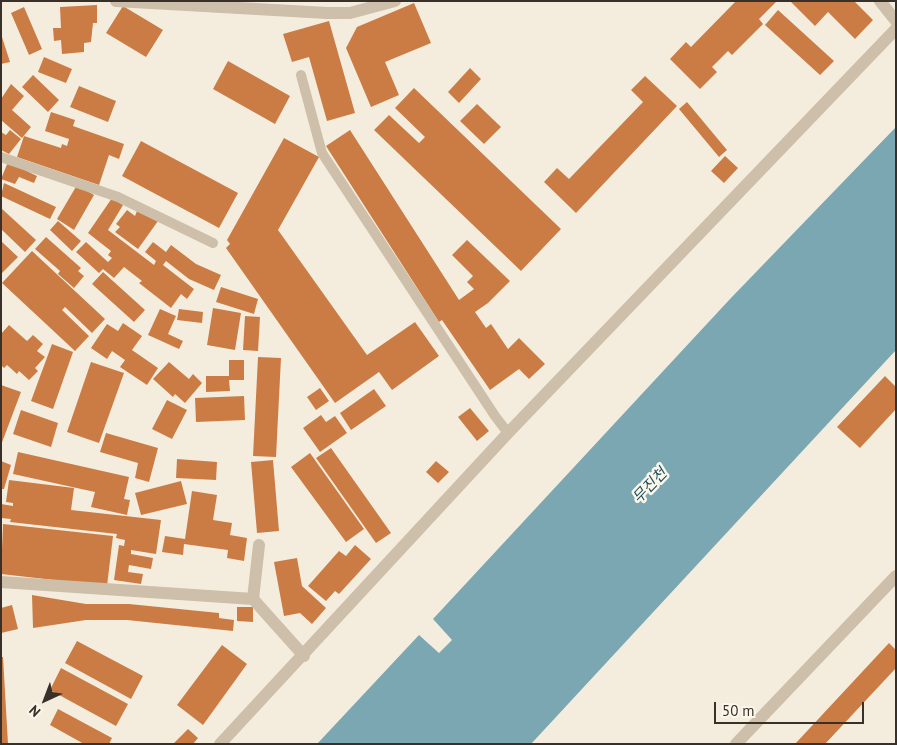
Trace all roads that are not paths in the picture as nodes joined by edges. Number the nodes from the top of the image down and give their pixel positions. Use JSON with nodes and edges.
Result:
{"nodes":[{"id":1,"x":116,"y":1,"type":"edge"},
{"id":2,"x":395,"y":1,"type":"edge"},
{"id":3,"x":880,"y":1,"type":"edge"},
{"id":4,"x":896,"y":21,"type":"edge"},
{"id":5,"x":896,"y":29,"type":"edge"},
{"id":6,"x":301,"y":75,"type":"dead end"},
{"id":7,"x":1,"y":157,"type":"edge"},
{"id":8,"x":213,"y":243,"type":"dead end"},
{"id":9,"x":508,"y":433,"type":"junction"},
{"id":10,"x":259,"y":545,"type":"dead end"},
{"id":11,"x":896,"y":576,"type":"edge"},
{"id":12,"x":1,"y":582,"type":"edge"},
{"id":13,"x":254,"y":599,"type":"junction"},
{"id":14,"x":304,"y":656,"type":"junction"},
{"id":15,"x":220,"y":744,"type":"edge"},
{"id":16,"x":736,"y":744,"type":"edge"}],
"edges":[{"from":1,"to":2,"type":"street"},
{"from":3,"to":4,"type":"street"},
{"from":5,"to":9,"type":"street"},
{"from":6,"to":9,"type":"lane"},
{"from":7,"to":8,"type":"lane"},
{"from":9,"to":14,"type":"street"},
{"from":10,"to":13,"type":"street"},
{"from":11,"to":16,"type":"street"},
{"from":12,"to":13,"type":"street"},
{"from":13,"to":14,"type":"street"},
{"from":14,"to":15,"type":"street"}]}
